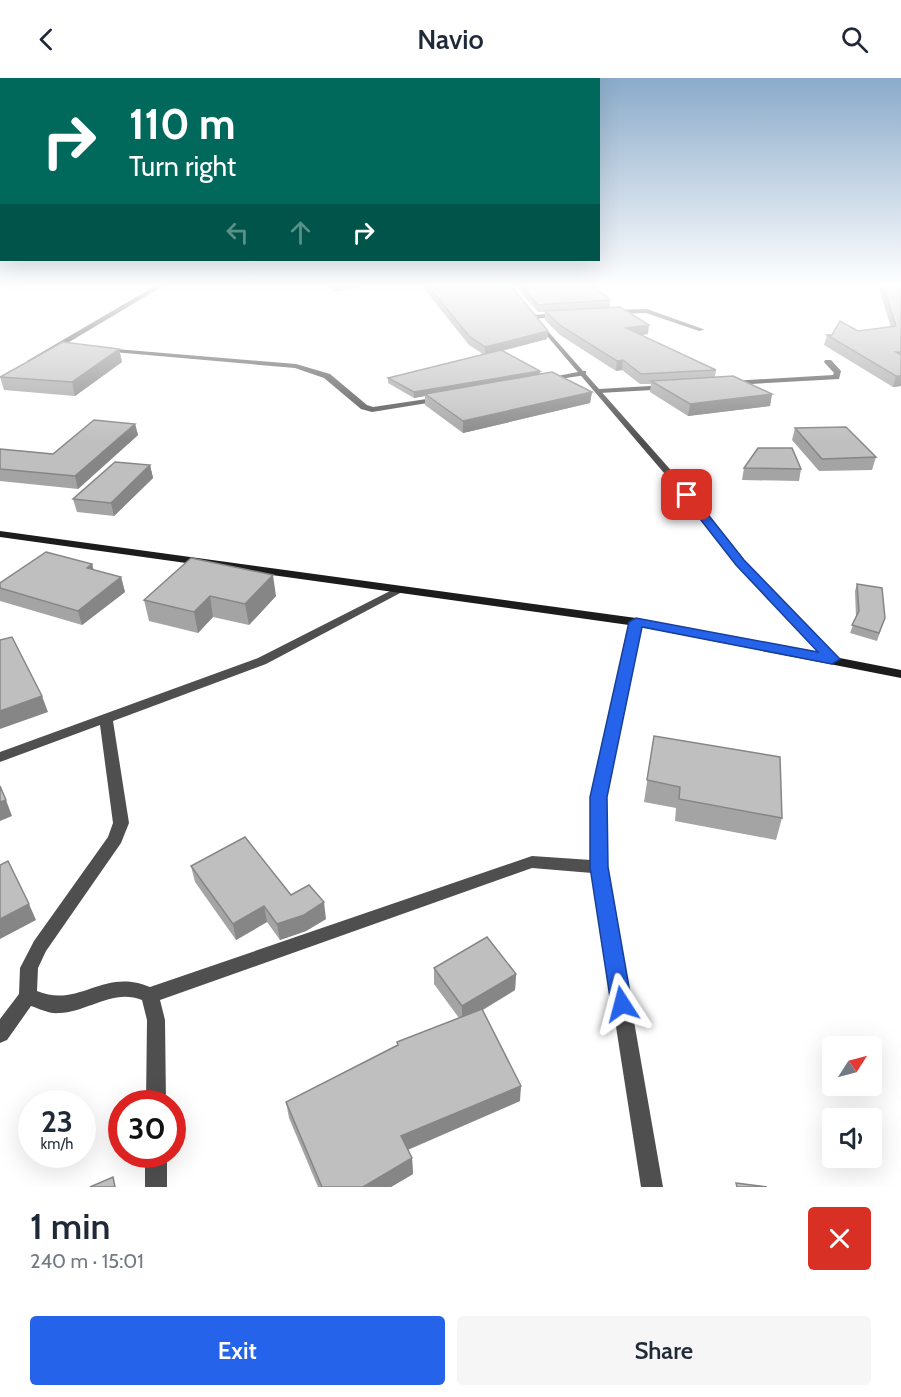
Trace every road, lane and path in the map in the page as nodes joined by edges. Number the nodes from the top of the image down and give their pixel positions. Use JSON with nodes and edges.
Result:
{"nodes":[{"id":1,"x":69,"y":338,"type":"edge"},
{"id":2,"x":552,"y":338,"type":"edge"},
{"id":3,"x":56,"y":345,"type":"junction"},
{"id":4,"x":71,"y":346,"type":"edge"},
{"id":5,"x":98,"y":349,"type":"edge"},
{"id":6,"x":828,"y":363,"type":"dead end"},
{"id":7,"x":21,"y":368,"type":"edge"},
{"id":8,"x":583,"y":373,"type":"junction"},
{"id":9,"x":532,"y":382,"type":"edge"},
{"id":10,"x":721,"y":384,"type":"edge"},
{"id":11,"x":675,"y":386,"type":"edge"},
{"id":12,"x":599,"y":392,"type":"junction"},
{"id":13,"x":450,"y":398,"type":"edge"},
{"id":14,"x":0,"y":534,"type":"edge"},
{"id":15,"x":400,"y":589,"type":"junction"},
{"id":16,"x":636,"y":622,"type":"junction"},
{"id":17,"x":832,"y":659,"type":"junction"},
{"id":18,"x":901,"y":674,"type":"edge"},
{"id":19,"x":106,"y":719,"type":"junction"},
{"id":20,"x":0,"y":757,"type":"edge"},
{"id":21,"x":599,"y":867,"type":"junction"},
{"id":22,"x":28,"y":996,"type":"junction"},
{"id":23,"x":150,"y":996,"type":"junction"},
{"id":24,"x":0,"y":1034,"type":"edge"},
{"id":25,"x":156,"y":1090,"type":"edge"},
{"id":26,"x":156,"y":1168,"type":"edge"},
{"id":27,"x":156,"y":1187,"type":"edge"},
{"id":28,"x":652,"y":1187,"type":"edge"}],
"edges":[{"from":1,"to":3,"type":"street"},
{"from":2,"to":8,"type":"street"},
{"from":3,"to":4,"type":"street"},
{"from":3,"to":7,"type":"street"},
{"from":5,"to":13,"type":"street"},
{"from":6,"to":10,"type":"street"},
{"from":8,"to":9,"type":"street"},
{"from":8,"to":12,"type":"street"},
{"from":11,"to":12,"type":"street"},
{"from":12,"to":17,"type":"street"},
{"from":14,"to":15,"type":"main road"},
{"from":15,"to":16,"type":"main road"},
{"from":15,"to":19,"type":"street"},
{"from":16,"to":17,"type":"main road"},
{"from":16,"to":21,"type":"street"},
{"from":17,"to":18,"type":"main road"},
{"from":19,"to":20,"type":"street"},
{"from":19,"to":22,"type":"street"},
{"from":21,"to":23,"type":"street"},
{"from":21,"to":28,"type":"street"},
{"from":22,"to":23,"type":"street"},
{"from":22,"to":24,"type":"street"},
{"from":23,"to":25,"type":"street"},
{"from":26,"to":27,"type":"street"}]}
